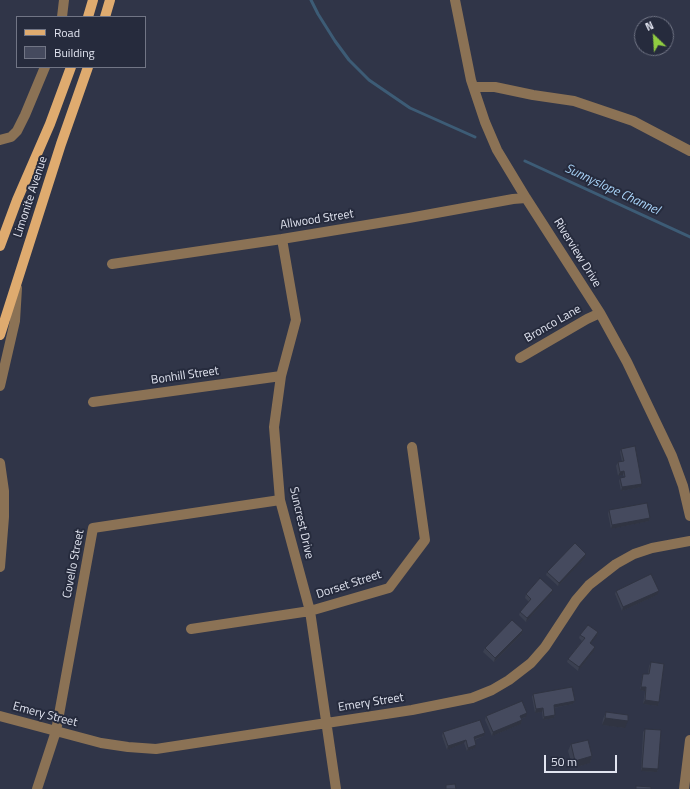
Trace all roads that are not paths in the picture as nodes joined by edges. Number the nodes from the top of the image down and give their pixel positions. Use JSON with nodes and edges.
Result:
{"nodes":[{"id":1,"x":64,"y":0,"type":"edge"},
{"id":2,"x":93,"y":0,"type":"edge"},
{"id":3,"x":110,"y":0,"type":"edge"},
{"id":4,"x":455,"y":0,"type":"edge"},
{"id":5,"x":62,"y":16,"type":"edge"},
{"id":6,"x":88,"y":16,"type":"edge"},
{"id":7,"x":105,"y":16,"type":"edge"},
{"id":8,"x":45,"y":68,"type":"edge"},
{"id":9,"x":71,"y":68,"type":"edge"},
{"id":10,"x":88,"y":68,"type":"edge"},
{"id":11,"x":474,"y":87,"type":"junction"},
{"id":12,"x":0,"y":140,"type":"edge"},
{"id":13,"x":690,"y":151,"type":"edge"},
{"id":14,"x":526,"y":198,"type":"junction"},
{"id":15,"x":282,"y":239,"type":"junction"},
{"id":16,"x":0,"y":246,"type":"edge"},
{"id":17,"x":112,"y":264,"type":"dead end"},
{"id":18,"x":17,"y":281,"type":"junction"},
{"id":19,"x":600,"y":313,"type":"junction"},
{"id":20,"x":0,"y":335,"type":"edge"},
{"id":21,"x":520,"y":358,"type":"dead end"},
{"id":22,"x":281,"y":376,"type":"junction"},
{"id":23,"x":0,"y":386,"type":"edge"},
{"id":24,"x":94,"y":402,"type":"dead end"},
{"id":25,"x":412,"y":447,"type":"dead end"},
{"id":26,"x":0,"y":463,"type":"edge"},
{"id":27,"x":280,"y":500,"type":"junction"},
{"id":28,"x":690,"y":516,"type":"edge"},
{"id":29,"x":690,"y":541,"type":"edge"},
{"id":30,"x":0,"y":567,"type":"edge"},
{"id":31,"x":310,"y":611,"type":"junction"},
{"id":32,"x":191,"y":629,"type":"dead end"},
{"id":33,"x":0,"y":716,"type":"edge"},
{"id":34,"x":327,"y":723,"type":"junction"},
{"id":35,"x":56,"y":731,"type":"junction"},
{"id":36,"x":690,"y":740,"type":"edge"},
{"id":37,"x":37,"y":789,"type":"edge"},
{"id":38,"x":336,"y":789,"type":"edge"},
{"id":39,"x":684,"y":789,"type":"edge"}],
"edges":[{"from":1,"to":5,"type":"street"},
{"from":2,"to":6,"type":"main road"},
{"from":3,"to":7,"type":"main road"},
{"from":4,"to":11,"type":"street","name":"Riverview Drive"},
{"from":8,"to":12,"type":"street"},
{"from":9,"to":16,"type":"main road","name":"Limonite Avenue"},
{"from":10,"to":18,"type":"main road","name":"Limonite Avenue"},
{"from":11,"to":13,"type":"street"},
{"from":11,"to":14,"type":"street","name":"Riverview Drive"},
{"from":14,"to":15,"type":"street","name":"Allwood Street"},
{"from":14,"to":19,"type":"street","name":"Riverview Drive"},
{"from":15,"to":17,"type":"street","name":"Allwood Street"},
{"from":15,"to":22,"type":"street","name":"Suncrest Drive"},
{"from":18,"to":20,"type":"main road","name":"Limonite Avenue"},
{"from":18,"to":23,"type":"street"},
{"from":19,"to":21,"type":"street","name":"Bronco Lane"},
{"from":19,"to":28,"type":"street","name":"Riverview Drive"},
{"from":22,"to":24,"type":"street","name":"Bonhill Street"},
{"from":22,"to":27,"type":"street","name":"Suncrest Drive"},
{"from":25,"to":31,"type":"street","name":"Dorset Street"},
{"from":26,"to":30,"type":"street"},
{"from":27,"to":31,"type":"street","name":"Suncrest Drive"},
{"from":27,"to":35,"type":"street","name":"Covello Street"},
{"from":29,"to":34,"type":"street","name":"Emery Street"},
{"from":31,"to":32,"type":"street","name":"Dorset Street"},
{"from":31,"to":34,"type":"street","name":"Suncrest Drive"},
{"from":33,"to":35,"type":"street","name":"Emery Street"},
{"from":34,"to":35,"type":"street","name":"Emery Street"},
{"from":34,"to":38,"type":"street","name":"Suncrest Drive"},
{"from":35,"to":37,"type":"street","name":"Covello Street"},
{"from":36,"to":39,"type":"street"}]}
